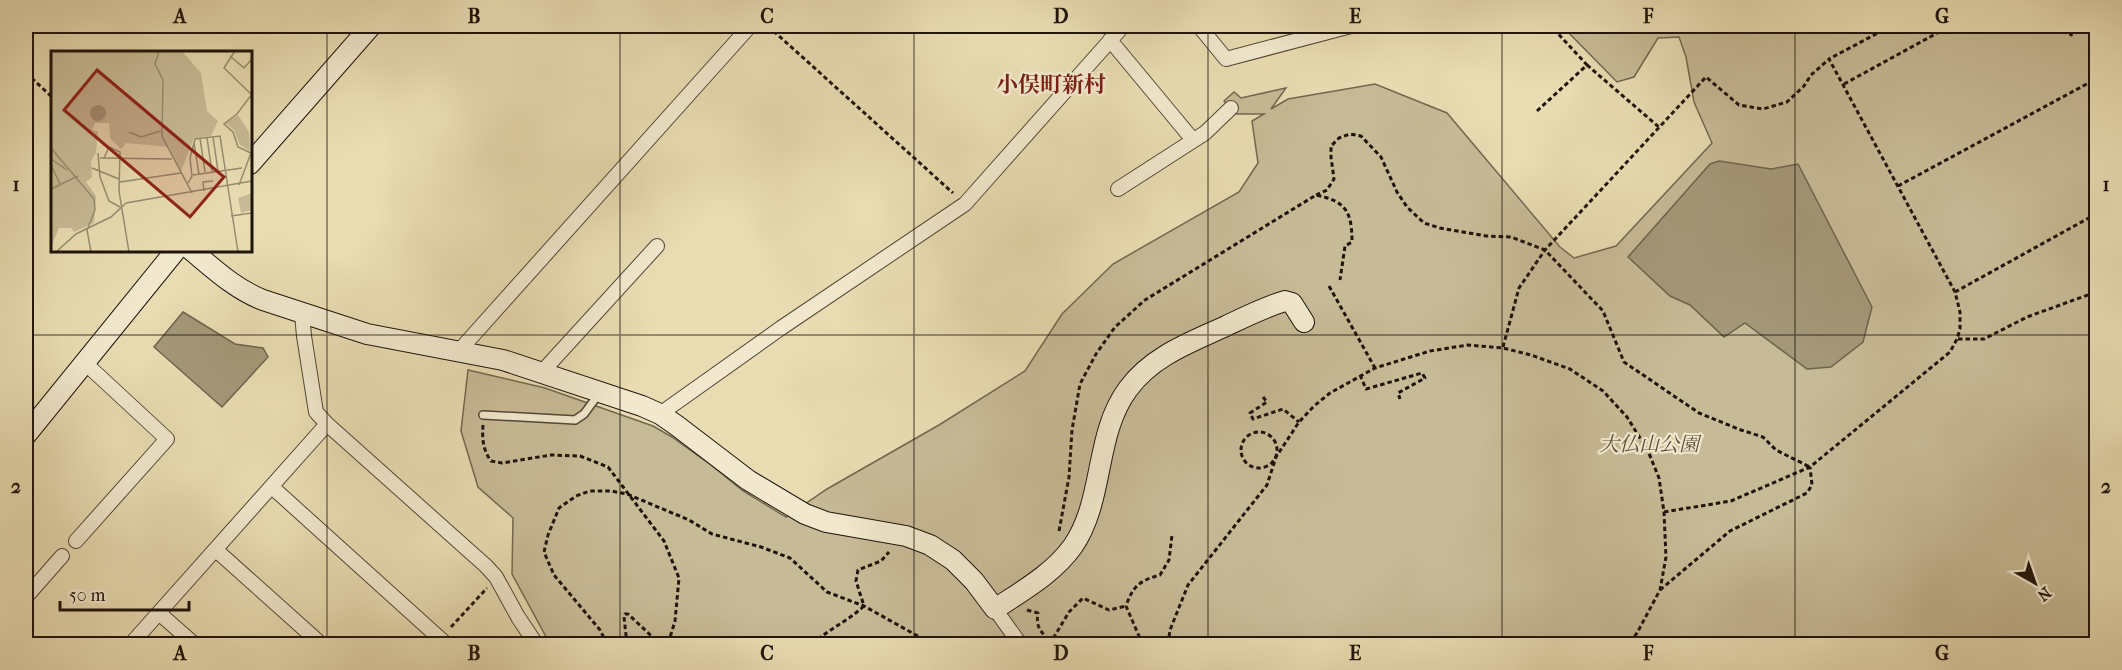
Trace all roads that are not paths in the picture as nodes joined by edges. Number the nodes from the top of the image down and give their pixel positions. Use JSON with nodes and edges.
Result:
{"nodes":[{"id":1,"x":371,"y":26,"type":"edge"},
{"id":2,"x":750,"y":26,"type":"edge"},
{"id":3,"x":1123,"y":26,"type":"edge"},
{"id":4,"x":1199,"y":26,"type":"edge"},
{"id":5,"x":1351,"y":26,"type":"edge"},
{"id":6,"x":1110,"y":40,"type":"junction"},
{"id":7,"x":1231,"y":108,"type":"dead end"},
{"id":8,"x":1193,"y":140,"type":"junction"},
{"id":9,"x":252,"y":162,"type":"edge"},
{"id":10,"x":1118,"y":189,"type":"dead end"},
{"id":11,"x":657,"y":246,"type":"dead end"},
{"id":12,"x":174,"y":252,"type":"edge"},
{"id":13,"x":193,"y":252,"type":"edge"},
{"id":14,"x":303,"y":314,"type":"junction"},
{"id":15,"x":1304,"y":322,"type":"dead end"},
{"id":16,"x":459,"y":351,"type":"junction"},
{"id":17,"x":84,"y":363,"type":"junction"},
{"id":18,"x":542,"y":372,"type":"junction"},
{"id":19,"x":600,"y":392,"type":"junction"},
{"id":20,"x":660,"y":414,"type":"junction"},
{"id":21,"x":483,"y":415,"type":"road end"},
{"id":22,"x":327,"y":424,"type":"junction"},
{"id":23,"x":26,"y":435,"type":"edge"},
{"id":24,"x":272,"y":488,"type":"junction"},
{"id":25,"x":76,"y":541,"type":"dead end"},
{"id":26,"x":216,"y":550,"type":"junction"},
{"id":27,"x":62,"y":556,"type":"dead end"},
{"id":28,"x":26,"y":597,"type":"edge"},
{"id":29,"x":1003,"y":603,"type":"junction"},
{"id":30,"x":159,"y":613,"type":"junction"},
{"id":31,"x":443,"y":642,"type":"edge"},
{"id":32,"x":131,"y":645,"type":"edge"},
{"id":33,"x":195,"y":645,"type":"edge"},
{"id":34,"x":321,"y":645,"type":"edge"},
{"id":35,"x":536,"y":645,"type":"edge"},
{"id":36,"x":1020,"y":645,"type":"edge"}],
"edges":[{"from":1,"to":9,"type":"street"},
{"from":2,"to":16,"type":"street"},
{"from":3,"to":6,"type":"street"},
{"from":4,"to":5,"type":"street"},
{"from":6,"to":8,"type":"street"},
{"from":6,"to":20,"type":"street"},
{"from":7,"to":8,"type":"street"},
{"from":8,"to":10,"type":"street"},
{"from":11,"to":18,"type":"street"},
{"from":12,"to":17,"type":"street"},
{"from":13,"to":14,"type":"street"},
{"from":14,"to":16,"type":"street"},
{"from":14,"to":22,"type":"street"},
{"from":15,"to":29,"type":"street"},
{"from":16,"to":18,"type":"street"},
{"from":17,"to":23,"type":"street"},
{"from":17,"to":25,"type":"street"},
{"from":18,"to":19,"type":"street"},
{"from":19,"to":20,"type":"street"},
{"from":19,"to":21,"type":"lane"},
{"from":20,"to":29,"type":"street"},
{"from":22,"to":24,"type":"street"},
{"from":22,"to":35,"type":"street"},
{"from":24,"to":26,"type":"street"},
{"from":24,"to":31,"type":"street"},
{"from":26,"to":30,"type":"street"},
{"from":26,"to":34,"type":"street"},
{"from":27,"to":28,"type":"street"},
{"from":29,"to":36,"type":"street"},
{"from":30,"to":32,"type":"street"},
{"from":30,"to":33,"type":"street"}]}
